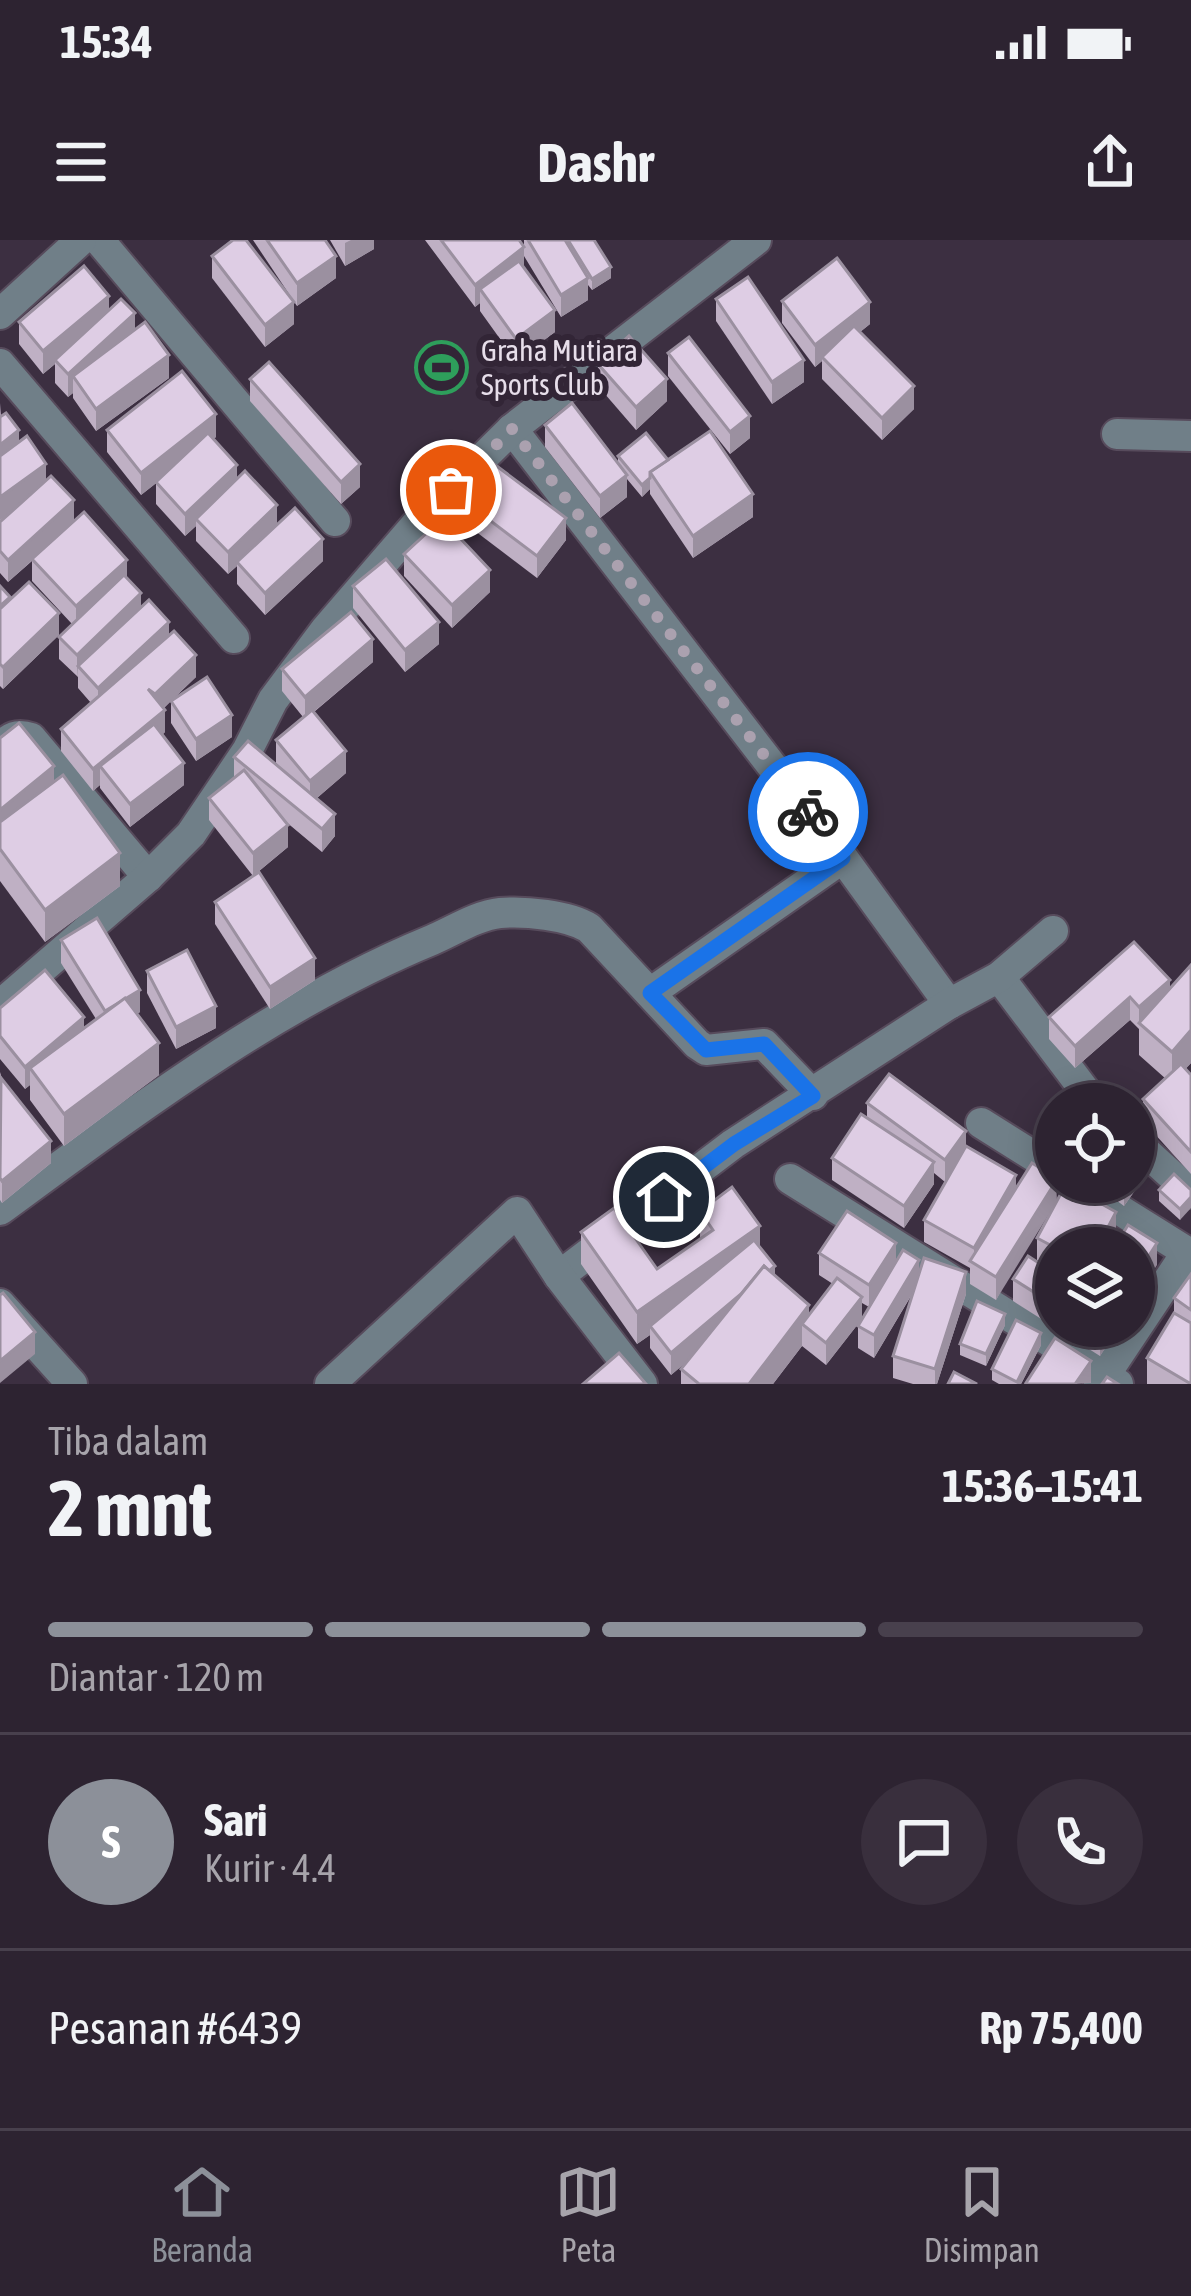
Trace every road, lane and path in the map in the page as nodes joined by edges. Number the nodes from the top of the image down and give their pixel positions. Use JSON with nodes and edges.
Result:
{"nodes":[{"id":1,"x":81,"y":240,"type":"edge"},
{"id":2,"x":99,"y":240,"type":"edge"},
{"id":3,"x":756,"y":240,"type":"edge"},
{"id":4,"x":0,"y":314,"type":"edge"},
{"id":5,"x":0,"y":364,"type":"edge"},
{"id":6,"x":512,"y":429,"type":"junction"},
{"id":7,"x":1117,"y":434,"type":"dead end"},
{"id":8,"x":1191,"y":436,"type":"edge"},
{"id":9,"x":335,"y":521,"type":"dead end"},
{"id":10,"x":234,"y":638,"type":"dead end"},
{"id":11,"x":0,"y":747,"type":"edge"},
{"id":12,"x":843,"y":858,"type":"junction"},
{"id":13,"x":148,"y":877,"type":"junction"},
{"id":14,"x":1052,"y":931,"type":"dead end"},
{"id":15,"x":999,"y":977,"type":"junction"},
{"id":16,"x":650,"y":993,"type":"junction"},
{"id":17,"x":949,"y":1004,"type":"junction"},
{"id":18,"x":0,"y":1005,"type":"edge"},
{"id":19,"x":1079,"y":1083,"type":"edge"},
{"id":20,"x":813,"y":1096,"type":"junction"},
{"id":21,"x":981,"y":1123,"type":"dead end"},
{"id":22,"x":1035,"y":1157,"type":"edge"},
{"id":23,"x":1155,"y":1160,"type":"edge"},
{"id":24,"x":790,"y":1179,"type":"dead end"},
{"id":25,"x":1191,"y":1193,"type":"edge"},
{"id":26,"x":1111,"y":1203,"type":"edge"},
{"id":27,"x":0,"y":1210,"type":"edge"},
{"id":28,"x":1190,"y":1250,"type":"edge"},
{"id":29,"x":559,"y":1276,"type":"junction"},
{"id":30,"x":0,"y":1304,"type":"edge"},
{"id":31,"x":1107,"y":1381,"type":"edge"},
{"id":32,"x":72,"y":1384,"type":"edge"},
{"id":33,"x":330,"y":1384,"type":"edge"},
{"id":34,"x":642,"y":1384,"type":"edge"}],
"edges":[{"from":1,"to":4,"type":"street"},
{"from":2,"to":9,"type":"street"},
{"from":3,"to":6,"type":"street"},
{"from":5,"to":10,"type":"street"},
{"from":6,"to":12,"type":"street"},
{"from":6,"to":13,"type":"street"},
{"from":7,"to":8,"type":"street"},
{"from":11,"to":13,"type":"street"},
{"from":12,"to":16,"type":"street"},
{"from":12,"to":17,"type":"street"},
{"from":13,"to":18,"type":"street"},
{"from":14,"to":15,"type":"street"},
{"from":15,"to":17,"type":"street"},
{"from":15,"to":19,"type":"street"},
{"from":16,"to":20,"type":"street"},
{"from":16,"to":27,"type":"street"},
{"from":17,"to":20,"type":"street"},
{"from":20,"to":29,"type":"street"},
{"from":21,"to":22,"type":"street"},
{"from":23,"to":25,"type":"street"},
{"from":24,"to":31,"type":"street"},
{"from":26,"to":28,"type":"street"},
{"from":28,"to":31,"type":"street"},
{"from":29,"to":33,"type":"street"},
{"from":29,"to":34,"type":"street"},
{"from":30,"to":32,"type":"street"}]}
